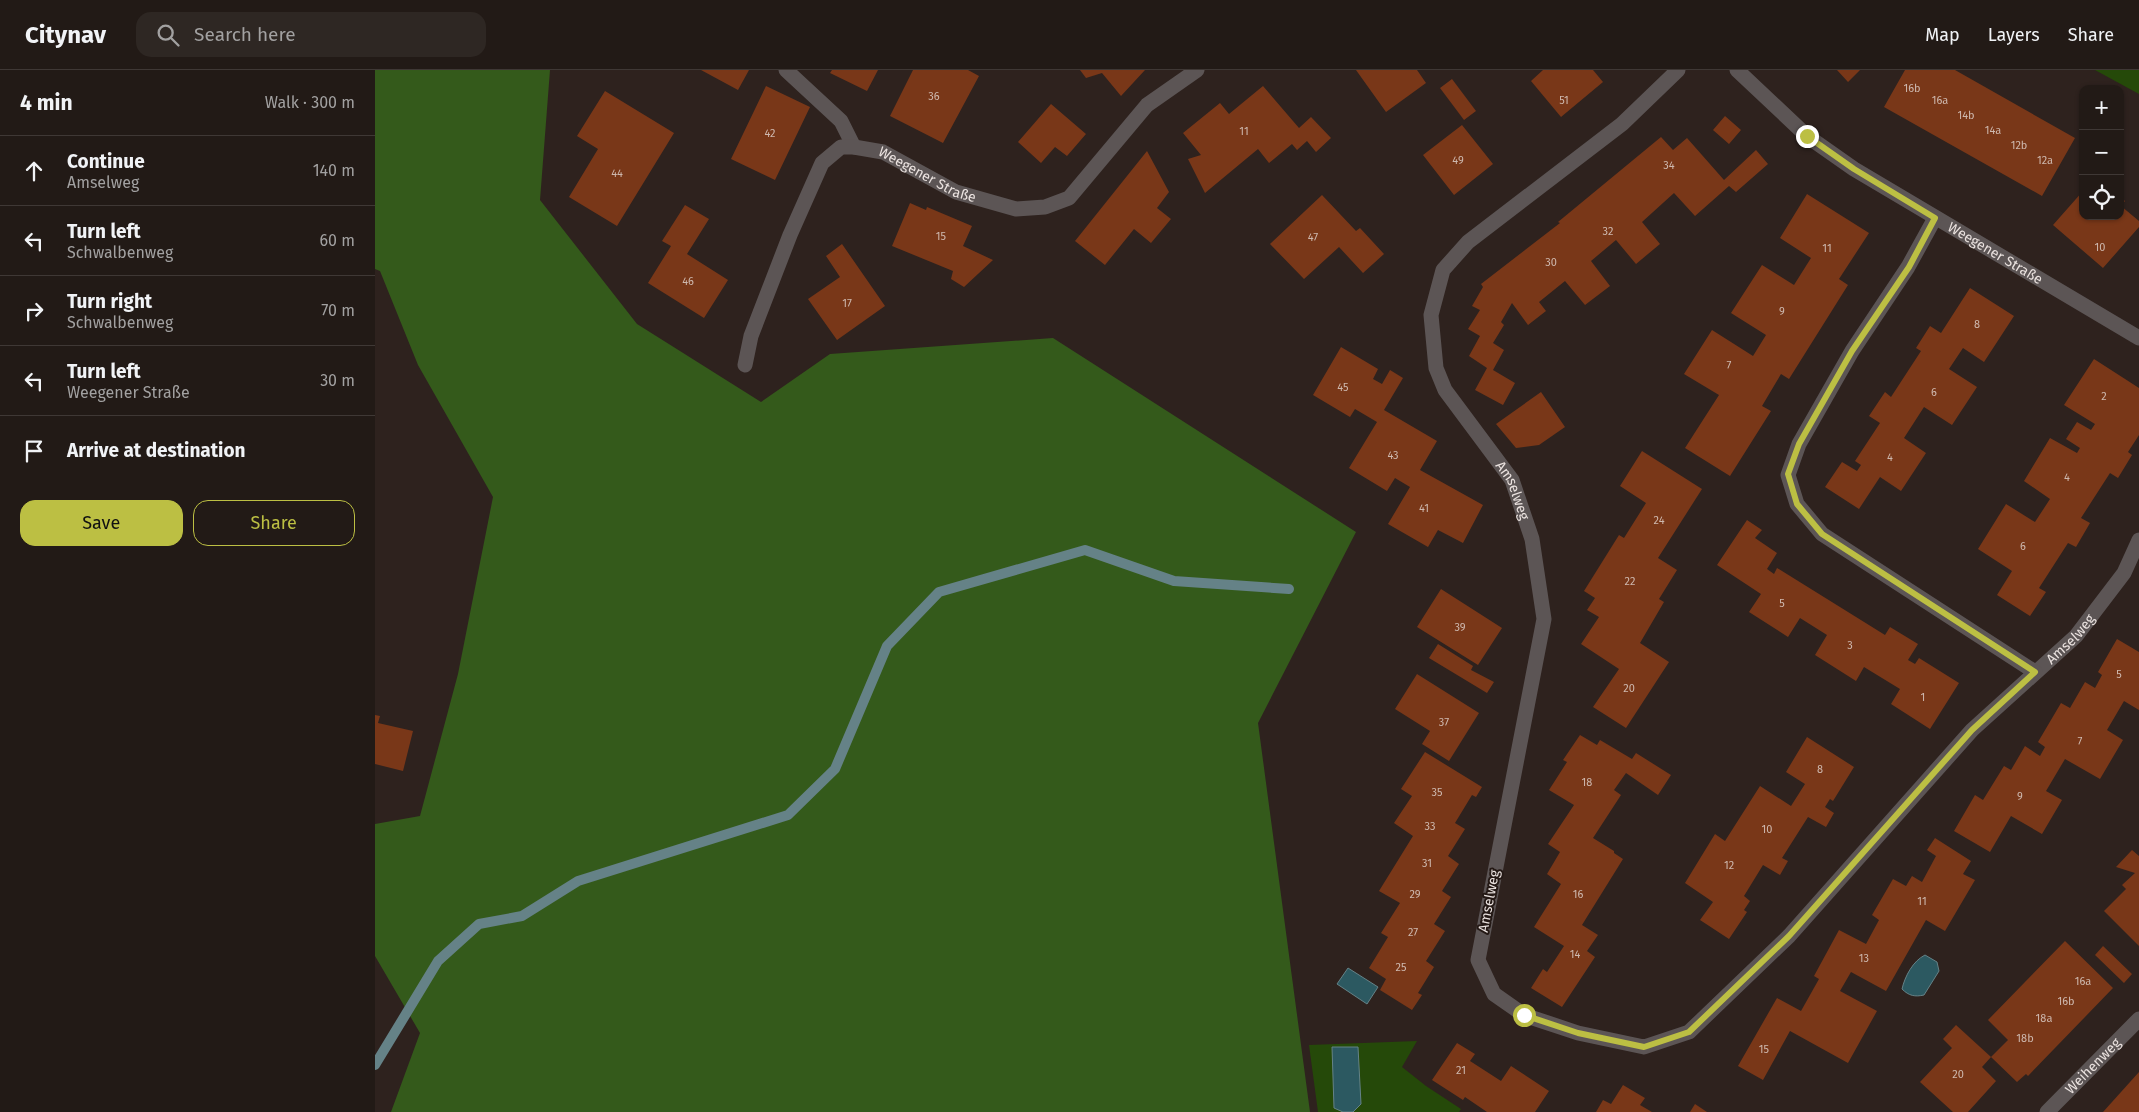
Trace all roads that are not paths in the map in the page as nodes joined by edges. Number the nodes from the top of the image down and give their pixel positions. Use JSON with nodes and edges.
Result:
{"nodes":[{"id":1,"x":786,"y":70,"type":"edge"},
{"id":2,"x":1197,"y":70,"type":"edge"},
{"id":3,"x":1678,"y":70,"type":"edge"},
{"id":4,"x":1737,"y":70,"type":"edge"},
{"id":5,"x":854,"y":147,"type":"junction"},
{"id":6,"x":1935,"y":218,"type":"junction"},
{"id":7,"x":2139,"y":338,"type":"edge"},
{"id":8,"x":745,"y":365,"type":"dead end"},
{"id":9,"x":2139,"y":540,"type":"edge"},
{"id":10,"x":2035,"y":672,"type":"junction"},
{"id":11,"x":2139,"y":1019,"type":"edge"},
{"id":12,"x":2047,"y":1112,"type":"edge"}],
"edges":[{"from":1,"to":5,"type":"street"},
{"from":2,"to":5,"type":"street","name":"Weegener Straße"},
{"from":3,"to":10,"type":"street","name":"Amselweg"},
{"from":4,"to":6,"type":"street","name":"Weegener Straße"},
{"from":5,"to":8,"type":"street","name":"Weegener Straße"},
{"from":6,"to":7,"type":"street","name":"Weegener Straße"},
{"from":6,"to":10,"type":"street"},
{"from":9,"to":10,"type":"street","name":"Amselweg"},
{"from":11,"to":12,"type":"street","name":"Weihenweg"}]}
